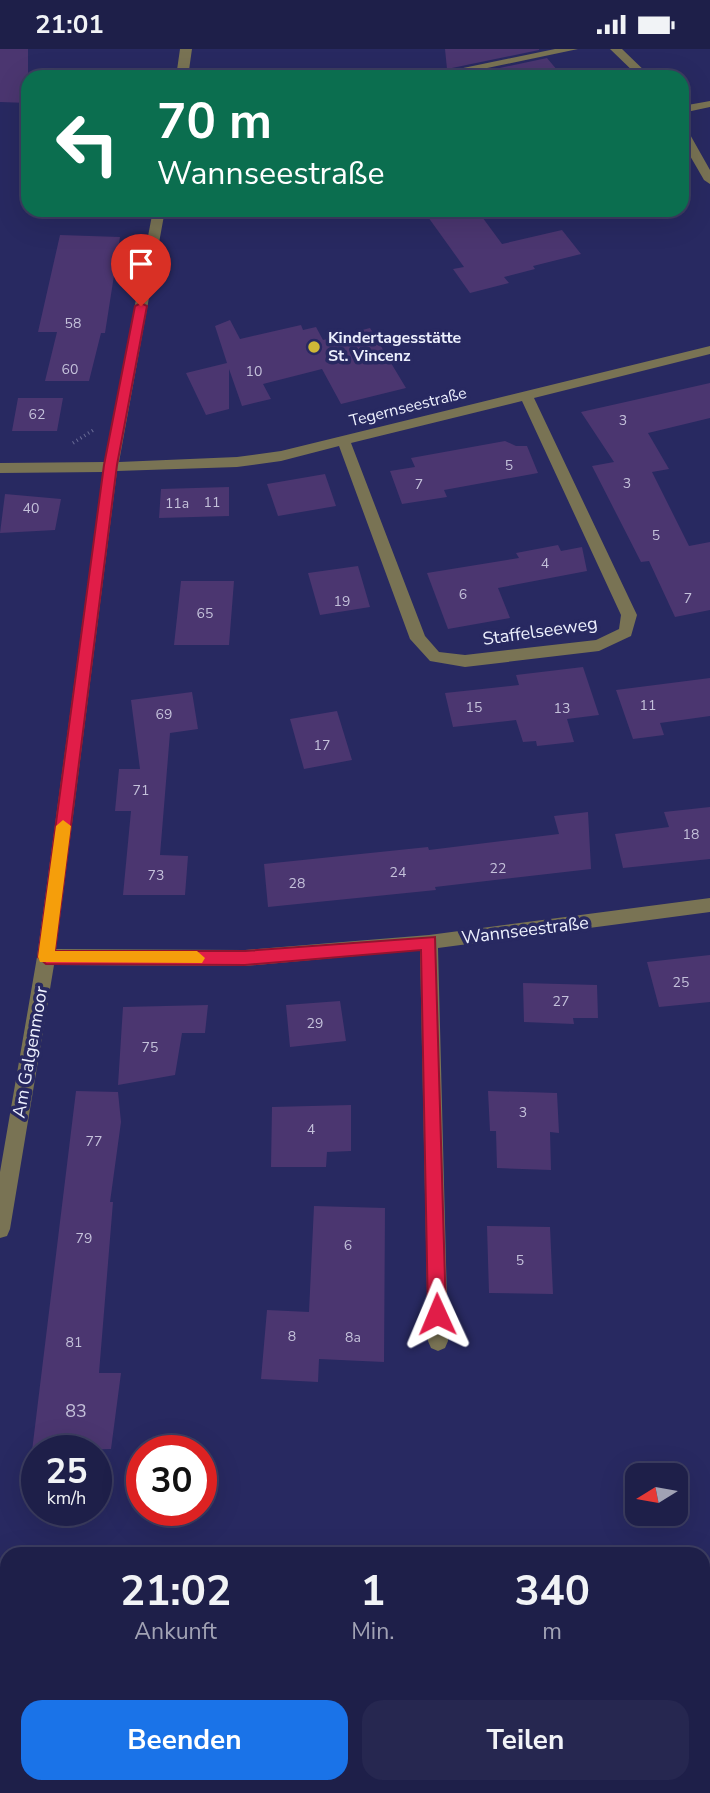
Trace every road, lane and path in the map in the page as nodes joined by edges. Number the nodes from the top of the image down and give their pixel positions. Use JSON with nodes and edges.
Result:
{"nodes":[{"id":1,"x":186,"y":49,"type":"edge"},
{"id":2,"x":572,"y":49,"type":"edge"},
{"id":3,"x":616,"y":49,"type":"edge"},
{"id":4,"x":183,"y":70,"type":"edge"},
{"id":5,"x":462,"y":70,"type":"edge"},
{"id":6,"x":638,"y":70,"type":"edge"},
{"id":7,"x":710,"y":104,"type":"edge"},
{"id":8,"x":689,"y":108,"type":"edge"},
{"id":9,"x":689,"y":143,"type":"edge"},
{"id":10,"x":710,"y":180,"type":"edge"},
{"id":11,"x":158,"y":217,"type":"edge"},
{"id":12,"x":710,"y":350,"type":"edge"},
{"id":13,"x":526,"y":395,"type":"junction"},
{"id":14,"x":344,"y":442,"type":"junction"},
{"id":15,"x":111,"y":465,"type":"junction"},
{"id":16,"x":0,"y":468,"type":"edge"},
{"id":17,"x":710,"y":905,"type":"edge"},
{"id":18,"x":429,"y":942,"type":"junction"},
{"id":19,"x":46,"y":957,"type":"junction"},
{"id":20,"x":0,"y":1229,"type":"edge"},
{"id":21,"x":438,"y":1341,"type":"dead end"}],
"edges":[{"from":1,"to":4,"type":"street"},
{"from":2,"to":5,"type":"street"},
{"from":3,"to":6,"type":"street"},
{"from":7,"to":8,"type":"street"},
{"from":9,"to":10,"type":"street"},
{"from":11,"to":15,"type":"street","name":"Am Galgenmoor"},
{"from":12,"to":13,"type":"street","name":"Tegernseestraße"},
{"from":13,"to":14,"type":"street","name":"Tegernseestraße"},
{"from":13,"to":14,"type":"street","name":"Staffelseeweg"},
{"from":14,"to":15,"type":"street","name":"Tegernseestraße"},
{"from":15,"to":16,"type":"street","name":"Tegernseestraße"},
{"from":15,"to":19,"type":"street","name":"Am Galgenmoor"},
{"from":17,"to":18,"type":"street","name":"Wannseestraße"},
{"from":18,"to":19,"type":"street","name":"Wannseestraße"},
{"from":18,"to":21,"type":"street"},
{"from":19,"to":20,"type":"street","name":"Am Galgenmoor"}]}
